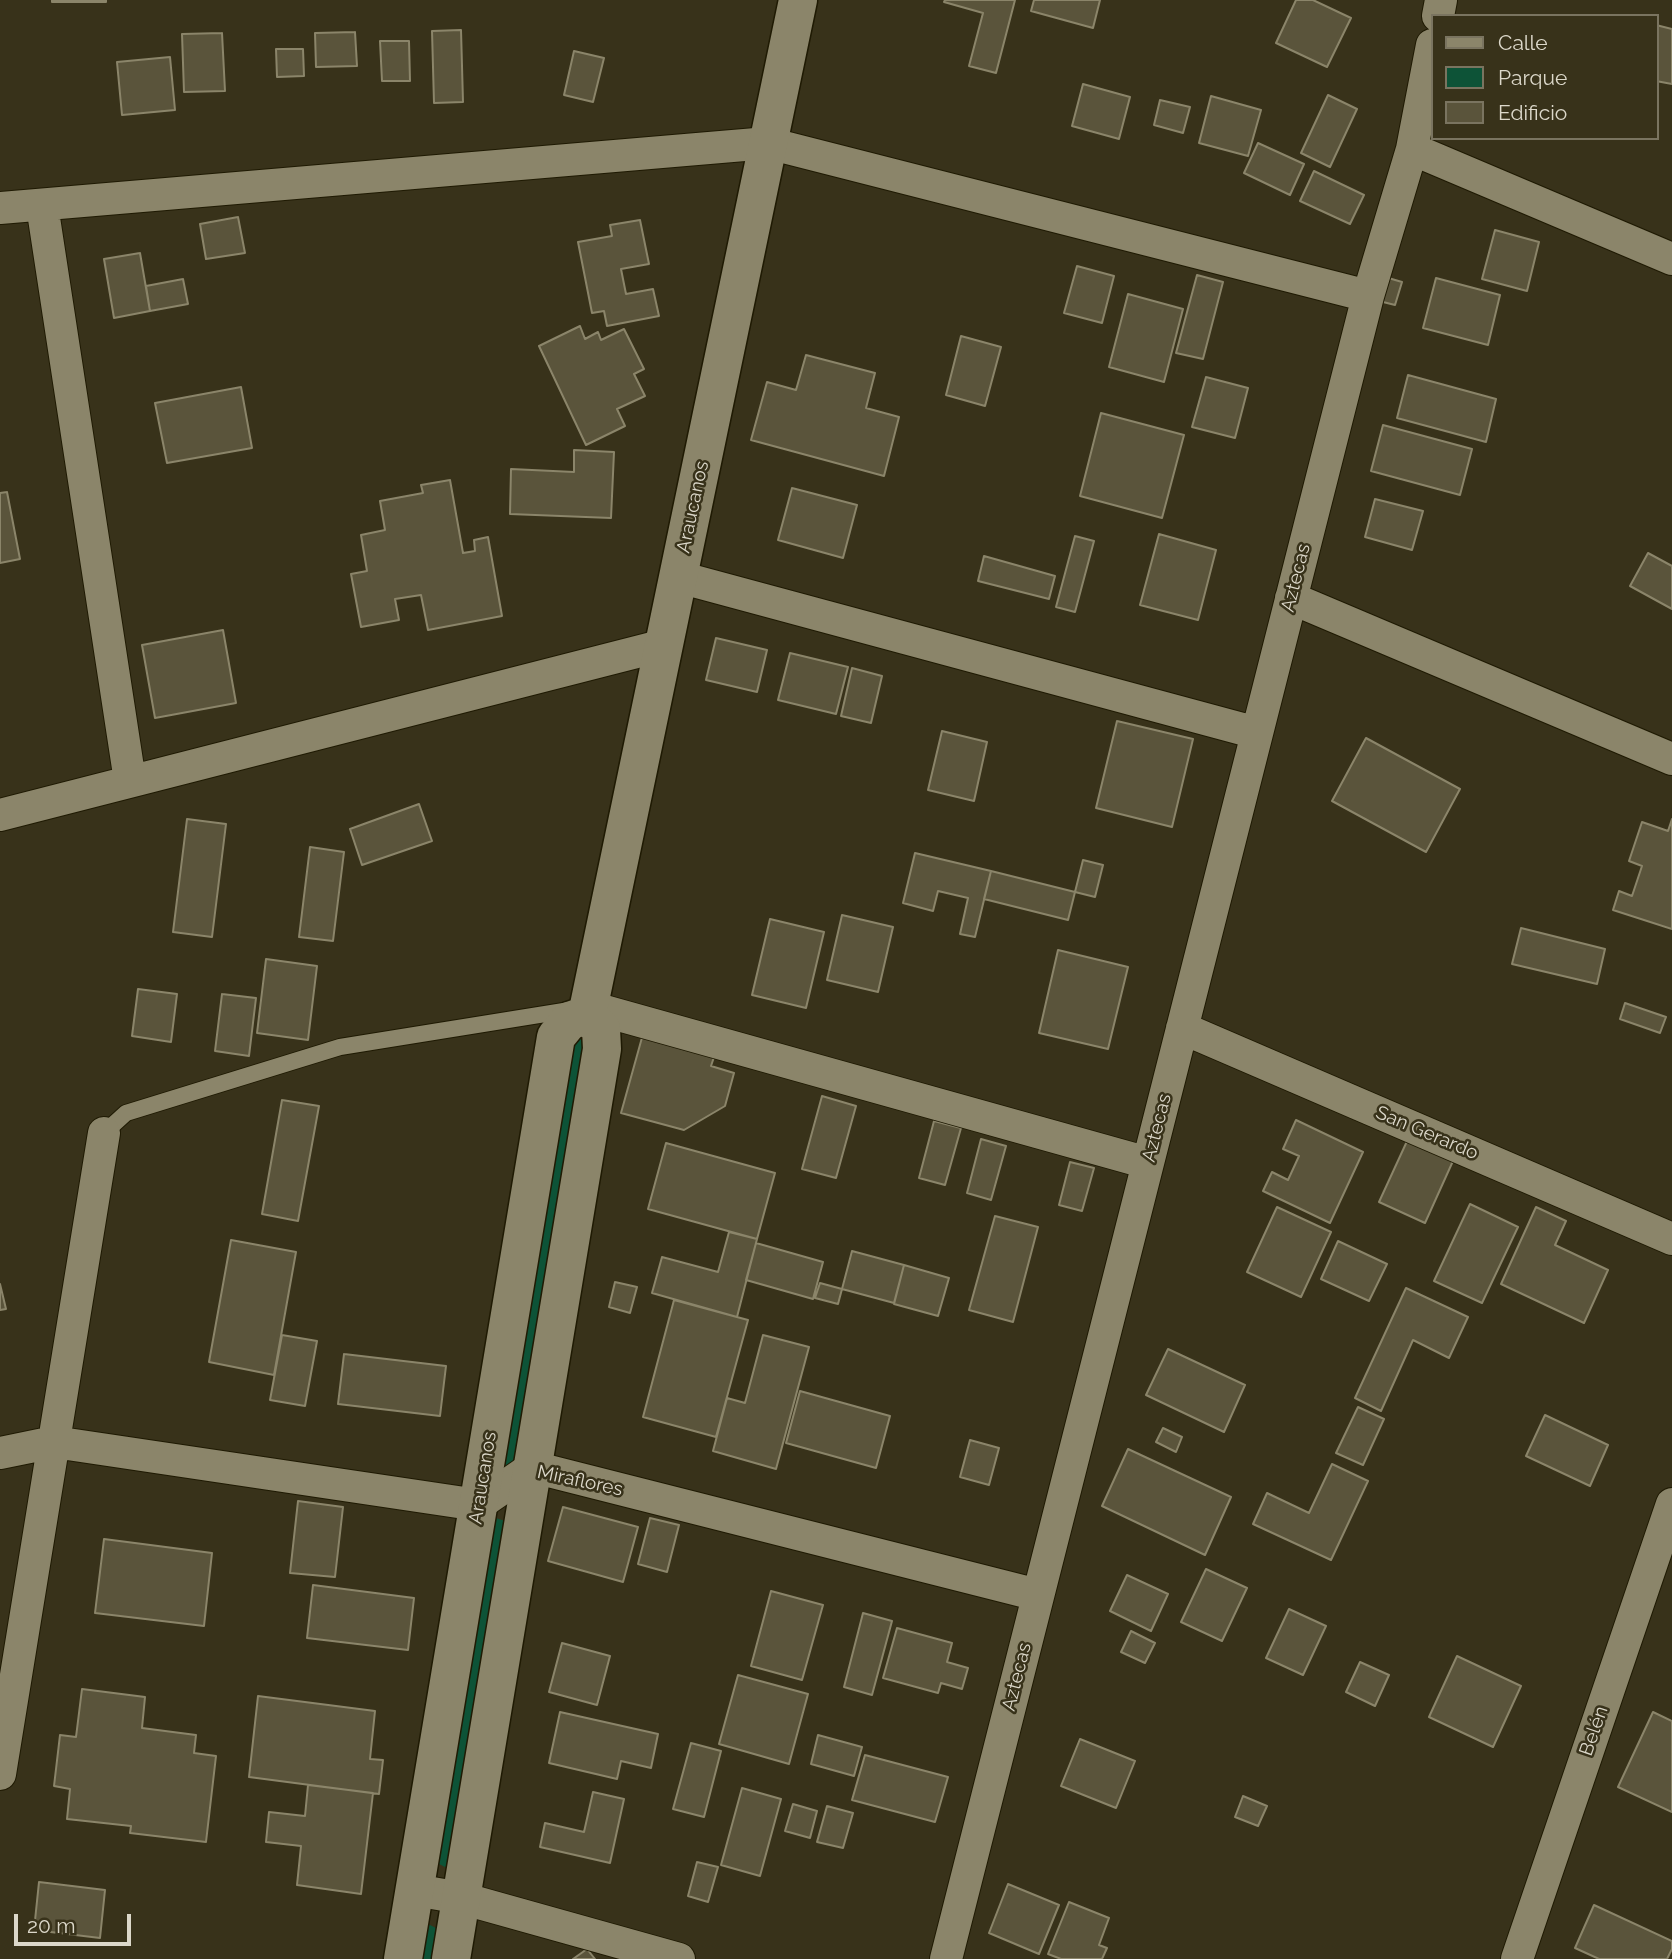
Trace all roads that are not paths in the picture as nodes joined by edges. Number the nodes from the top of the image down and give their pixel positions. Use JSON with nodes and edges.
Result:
{"nodes":[{"id":1,"x":798,"y":0,"type":"edge"},
{"id":2,"x":1430,"y":55,"type":"edge"},
{"id":3,"x":768,"y":143,"type":"junction"},
{"id":4,"x":1412,"y":149,"type":"junction"},
{"id":5,"x":42,"y":205,"type":"junction"},
{"id":6,"x":0,"y":208,"type":"edge"},
{"id":7,"x":1672,"y":258,"type":"edge"},
{"id":8,"x":1368,"y":296,"type":"junction"},
{"id":9,"x":679,"y":577,"type":"junction"},
{"id":10,"x":1291,"y":598,"type":"junction"},
{"id":11,"x":664,"y":645,"type":"junction"},
{"id":12,"x":1257,"y":733,"type":"junction"},
{"id":13,"x":1672,"y":759,"type":"edge"},
{"id":14,"x":130,"y":781,"type":"junction"},
{"id":15,"x":0,"y":815,"type":"edge"},
{"id":16,"x":589,"y":1011,"type":"junction"},
{"id":17,"x":1182,"y":1028,"type":"junction"},
{"id":18,"x":104,"y":1133,"type":"joint"},
{"id":19,"x":1148,"y":1163,"type":"junction"},
{"id":20,"x":1672,"y":1238,"type":"edge"},
{"id":21,"x":54,"y":1442,"type":"junction"},
{"id":22,"x":0,"y":1453,"type":"edge"},
{"id":23,"x":533,"y":1467,"type":"junction"},
{"id":24,"x":1672,"y":1504,"type":"edge"},
{"id":25,"x":478,"y":1505,"type":"junction"},
{"id":26,"x":1038,"y":1595,"type":"junction"},
{"id":27,"x":0,"y":1774,"type":"edge"},
{"id":28,"x":415,"y":1890,"type":"junction"},
{"id":29,"x":461,"y":1898,"type":"junction"},
{"id":30,"x":403,"y":1959,"type":"edge"},
{"id":31,"x":451,"y":1959,"type":"edge"},
{"id":32,"x":679,"y":1959,"type":"edge"},
{"id":33,"x":946,"y":1959,"type":"edge"},
{"id":34,"x":1517,"y":1959,"type":"edge"}],
"edges":[{"from":1,"to":3,"type":"street","name":"Araucanos"},
{"from":2,"to":4,"type":"street","name":"Aztecas"},
{"from":3,"to":5,"type":"street"},
{"from":3,"to":8,"type":"street"},
{"from":3,"to":9,"type":"street","name":"Araucanos"},
{"from":4,"to":7,"type":"street"},
{"from":4,"to":8,"type":"street","name":"Aztecas"},
{"from":5,"to":6,"type":"street"},
{"from":5,"to":14,"type":"street"},
{"from":8,"to":10,"type":"street","name":"Aztecas"},
{"from":9,"to":11,"type":"street","name":"Araucanos"},
{"from":9,"to":12,"type":"street"},
{"from":10,"to":12,"type":"street","name":"Aztecas"},
{"from":10,"to":13,"type":"street"},
{"from":11,"to":14,"type":"street"},
{"from":11,"to":16,"type":"street","name":"Araucanos"},
{"from":12,"to":17,"type":"street","name":"Aztecas"},
{"from":14,"to":15,"type":"street"},
{"from":16,"to":18,"type":"lane"},
{"from":16,"to":19,"type":"street"},
{"from":16,"to":23,"type":"street"},
{"from":16,"to":25,"type":"street","name":"Araucanos"},
{"from":17,"to":19,"type":"street","name":"Aztecas"},
{"from":17,"to":20,"type":"street","name":"San Gerardo"},
{"from":18,"to":21,"type":"street"},
{"from":19,"to":26,"type":"street","name":"Aztecas"},
{"from":21,"to":22,"type":"street"},
{"from":21,"to":25,"type":"street"},
{"from":21,"to":27,"type":"street"},
{"from":23,"to":25,"type":"street","name":"Miraflores"},
{"from":23,"to":26,"type":"street","name":"Miraflores"},
{"from":23,"to":29,"type":"street"},
{"from":24,"to":34,"type":"street","name":"Belén"},
{"from":25,"to":28,"type":"street","name":"Araucanos"},
{"from":26,"to":33,"type":"street","name":"Aztecas"},
{"from":28,"to":29,"type":"street"},
{"from":28,"to":30,"type":"street","name":"Araucanos"},
{"from":29,"to":31,"type":"street"},
{"from":29,"to":32,"type":"street"}]}
